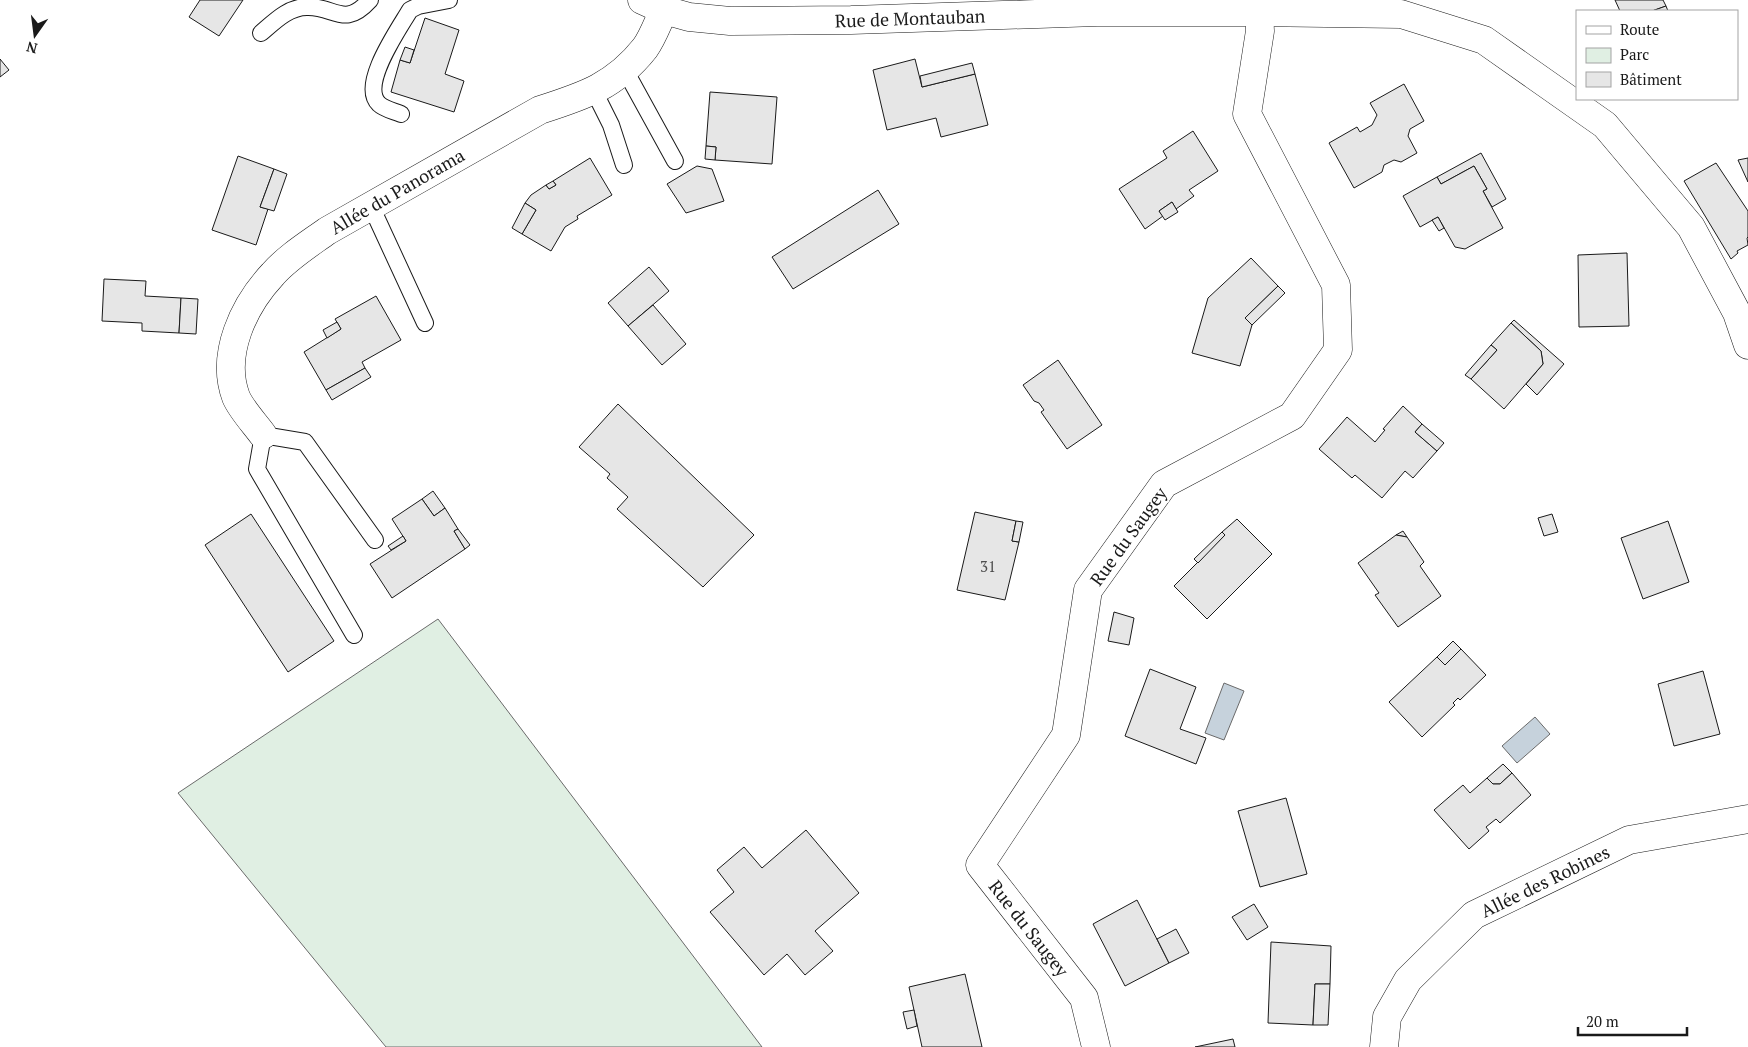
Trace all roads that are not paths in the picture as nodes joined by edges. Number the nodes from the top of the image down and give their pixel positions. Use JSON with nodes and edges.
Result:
{"nodes":[{"id":1,"x":370,"y":0,"type":"edge"},
{"id":2,"x":449,"y":0,"type":"edge"},
{"id":3,"x":653,"y":5,"type":"edge"},
{"id":4,"x":1097,"y":6,"type":"edge"},
{"id":5,"x":1259,"y":12,"type":"junction"},
{"id":6,"x":261,"y":33,"type":"dead end"},
{"id":7,"x":625,"y":70,"type":"junction"},
{"id":8,"x":594,"y":91,"type":"junction"},
{"id":9,"x":401,"y":114,"type":"dead end"},
{"id":10,"x":675,"y":162,"type":"dead end"},
{"id":11,"x":624,"y":165,"type":"dead end"},
{"id":12,"x":371,"y":206,"type":"junction"},
{"id":13,"x":425,"y":323,"type":"dead end"},
{"id":14,"x":1748,"y":345,"type":"edge"},
{"id":15,"x":263,"y":434,"type":"junction"},
{"id":16,"x":375,"y":540,"type":"dead end"},
{"id":17,"x":354,"y":635,"type":"dead end"},
{"id":18,"x":1748,"y":819,"type":"edge"},
{"id":19,"x":1096,"y":1047,"type":"edge"},
{"id":20,"x":1384,"y":1047,"type":"edge"}],
"edges":[{"from":1,"to":6,"type":"lane"},
{"from":2,"to":9,"type":"lane"},
{"from":3,"to":4,"type":"street","name":"Rue de Montauban"},
{"from":3,"to":7,"type":"street","name":"Allée du Panorama"},
{"from":4,"to":5,"type":"street","name":"Rue de Montauban"},
{"from":5,"to":14,"type":"street","name":"Rue de Montauban"},
{"from":5,"to":19,"type":"street","name":"Rue du Saugey"},
{"from":7,"to":8,"type":"street","name":"Allée du Panorama"},
{"from":7,"to":10,"type":"lane"},
{"from":8,"to":11,"type":"lane"},
{"from":8,"to":12,"type":"street","name":"Allée du Panorama"},
{"from":12,"to":13,"type":"lane"},
{"from":12,"to":15,"type":"street","name":"Allée du Panorama"},
{"from":15,"to":16,"type":"lane"},
{"from":15,"to":17,"type":"lane"},
{"from":18,"to":20,"type":"street","name":"Allée des Robines"}]}
